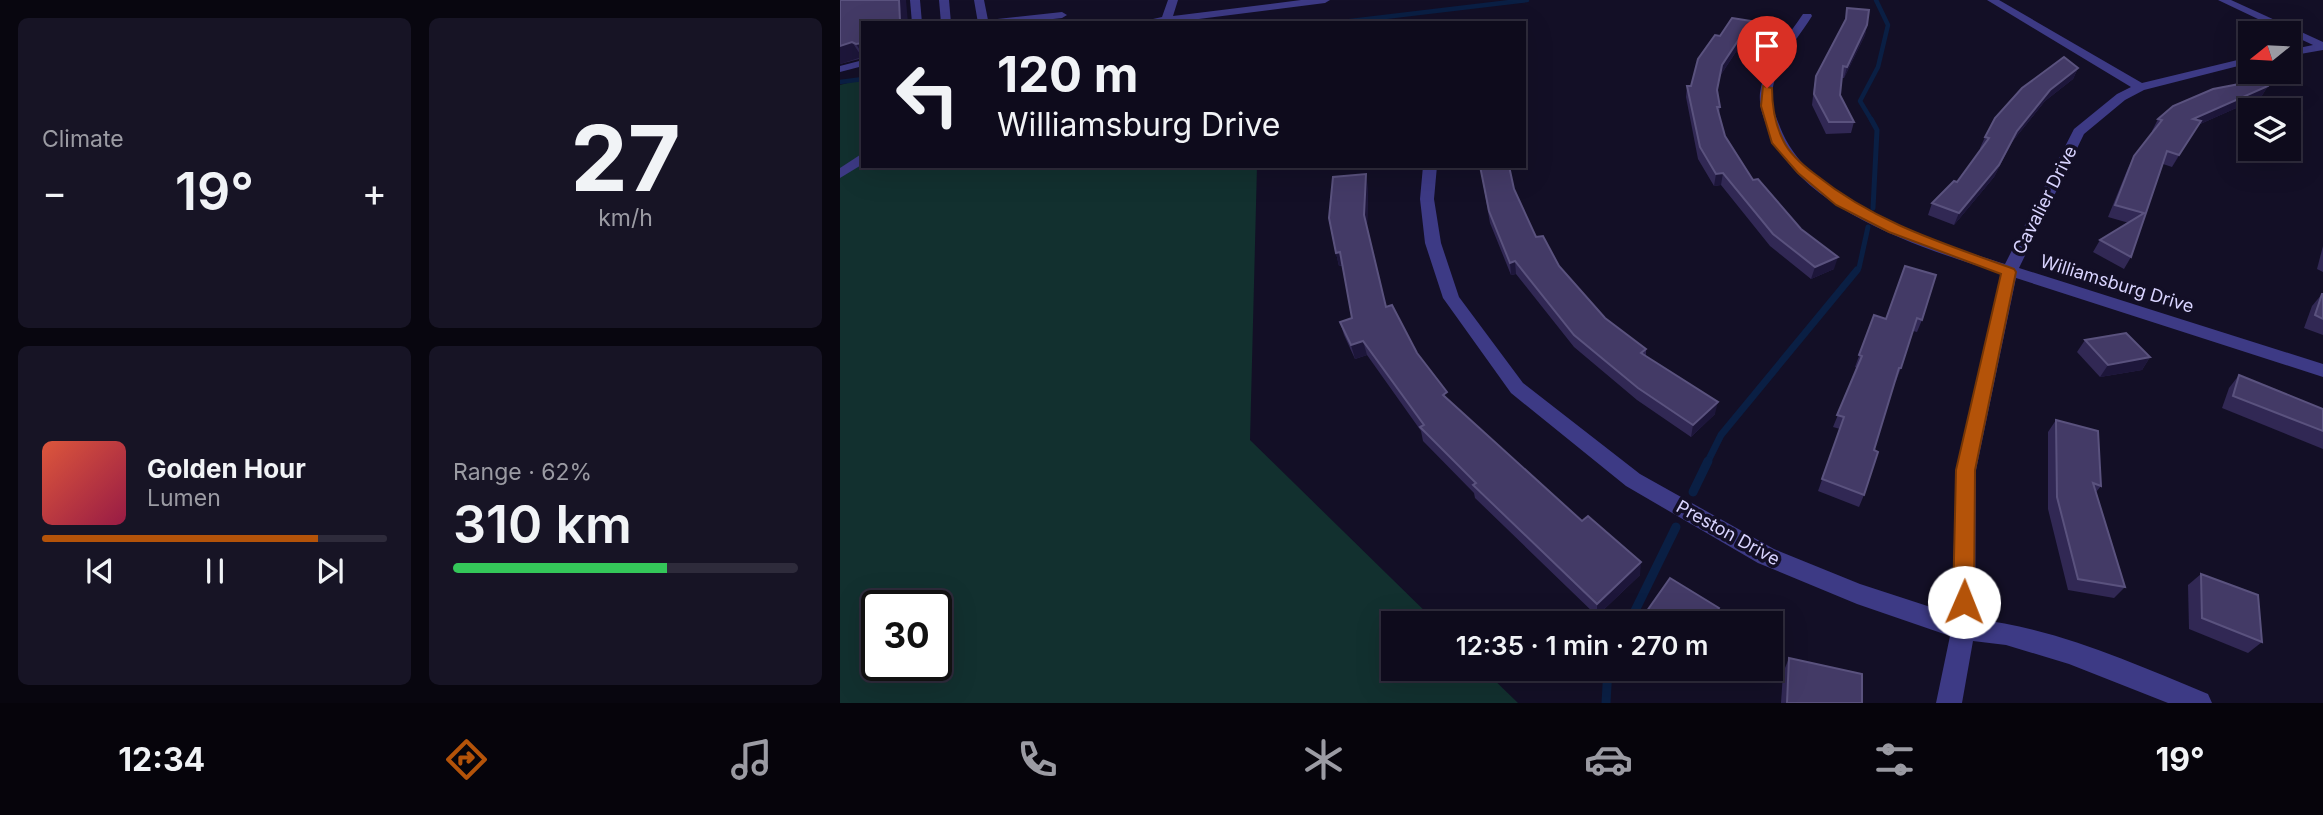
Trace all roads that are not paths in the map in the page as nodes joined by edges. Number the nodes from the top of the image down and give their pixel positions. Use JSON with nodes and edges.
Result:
{"nodes":[{"id":1,"x":915,"y":0,"type":"edge"},
{"id":2,"x":944,"y":0,"type":"edge"},
{"id":3,"x":979,"y":0,"type":"edge"},
{"id":4,"x":1059,"y":0,"type":"edge"},
{"id":5,"x":1173,"y":0,"type":"edge"},
{"id":6,"x":1217,"y":0,"type":"edge"},
{"id":7,"x":1325,"y":0,"type":"edge"},
{"id":8,"x":1992,"y":0,"type":"edge"},
{"id":9,"x":2223,"y":0,"type":"edge"},
{"id":10,"x":1212,"y":14,"type":"junction"},
{"id":11,"x":1807,"y":16,"type":"dead end"},
{"id":12,"x":1063,"y":19,"type":"edge"},
{"id":13,"x":1166,"y":20,"type":"junction"},
{"id":14,"x":917,"y":21,"type":"edge"},
{"id":15,"x":946,"y":21,"type":"edge"},
{"id":16,"x":984,"y":21,"type":"edge"},
{"id":17,"x":1024,"y":21,"type":"edge"},
{"id":18,"x":1157,"y":21,"type":"edge"},
{"id":19,"x":2323,"y":46,"type":"edge"},
{"id":20,"x":2301,"y":51,"type":"edge"},
{"id":21,"x":2238,"y":63,"type":"edge"},
{"id":22,"x":861,"y":64,"type":"edge"},
{"id":23,"x":840,"y":69,"type":"edge"},
{"id":24,"x":2140,"y":87,"type":"junction"},
{"id":25,"x":861,"y":158,"type":"edge"},
{"id":26,"x":1430,"y":168,"type":"edge"},
{"id":27,"x":840,"y":174,"type":"edge"},
{"id":28,"x":2009,"y":272,"type":"junction"},
{"id":29,"x":2323,"y":371,"type":"edge"},
{"id":30,"x":1963,"y":629,"type":"junction"},
{"id":31,"x":1948,"y":703,"type":"edge"},
{"id":32,"x":2199,"y":703,"type":"edge"}],
"edges":[{"from":1,"to":14,"type":"street"},
{"from":2,"to":15,"type":"street"},
{"from":3,"to":16,"type":"street"},
{"from":4,"to":12,"type":"street"},
{"from":5,"to":13,"type":"street"},
{"from":6,"to":10,"type":"street"},
{"from":7,"to":10,"type":"street"},
{"from":8,"to":24,"type":"street"},
{"from":9,"to":19,"type":"street"},
{"from":10,"to":13,"type":"street"},
{"from":11,"to":28,"type":"street","name":"Williamsburg Drive"},
{"from":12,"to":17,"type":"street"},
{"from":13,"to":18,"type":"street"},
{"from":19,"to":20,"type":"street"},
{"from":21,"to":24,"type":"street","name":"Cavalier Drive"},
{"from":22,"to":23,"type":"street"},
{"from":24,"to":28,"type":"street","name":"Cavalier Drive"},
{"from":25,"to":27,"type":"street"},
{"from":26,"to":30,"type":"street","name":"Preston Drive"},
{"from":28,"to":29,"type":"street","name":"Williamsburg Drive"},
{"from":28,"to":30,"type":"street","name":"Cavalier Drive"},
{"from":30,"to":31,"type":"street","name":"Cavalier Drive"},
{"from":30,"to":32,"type":"street","name":"Preston Drive"}]}
